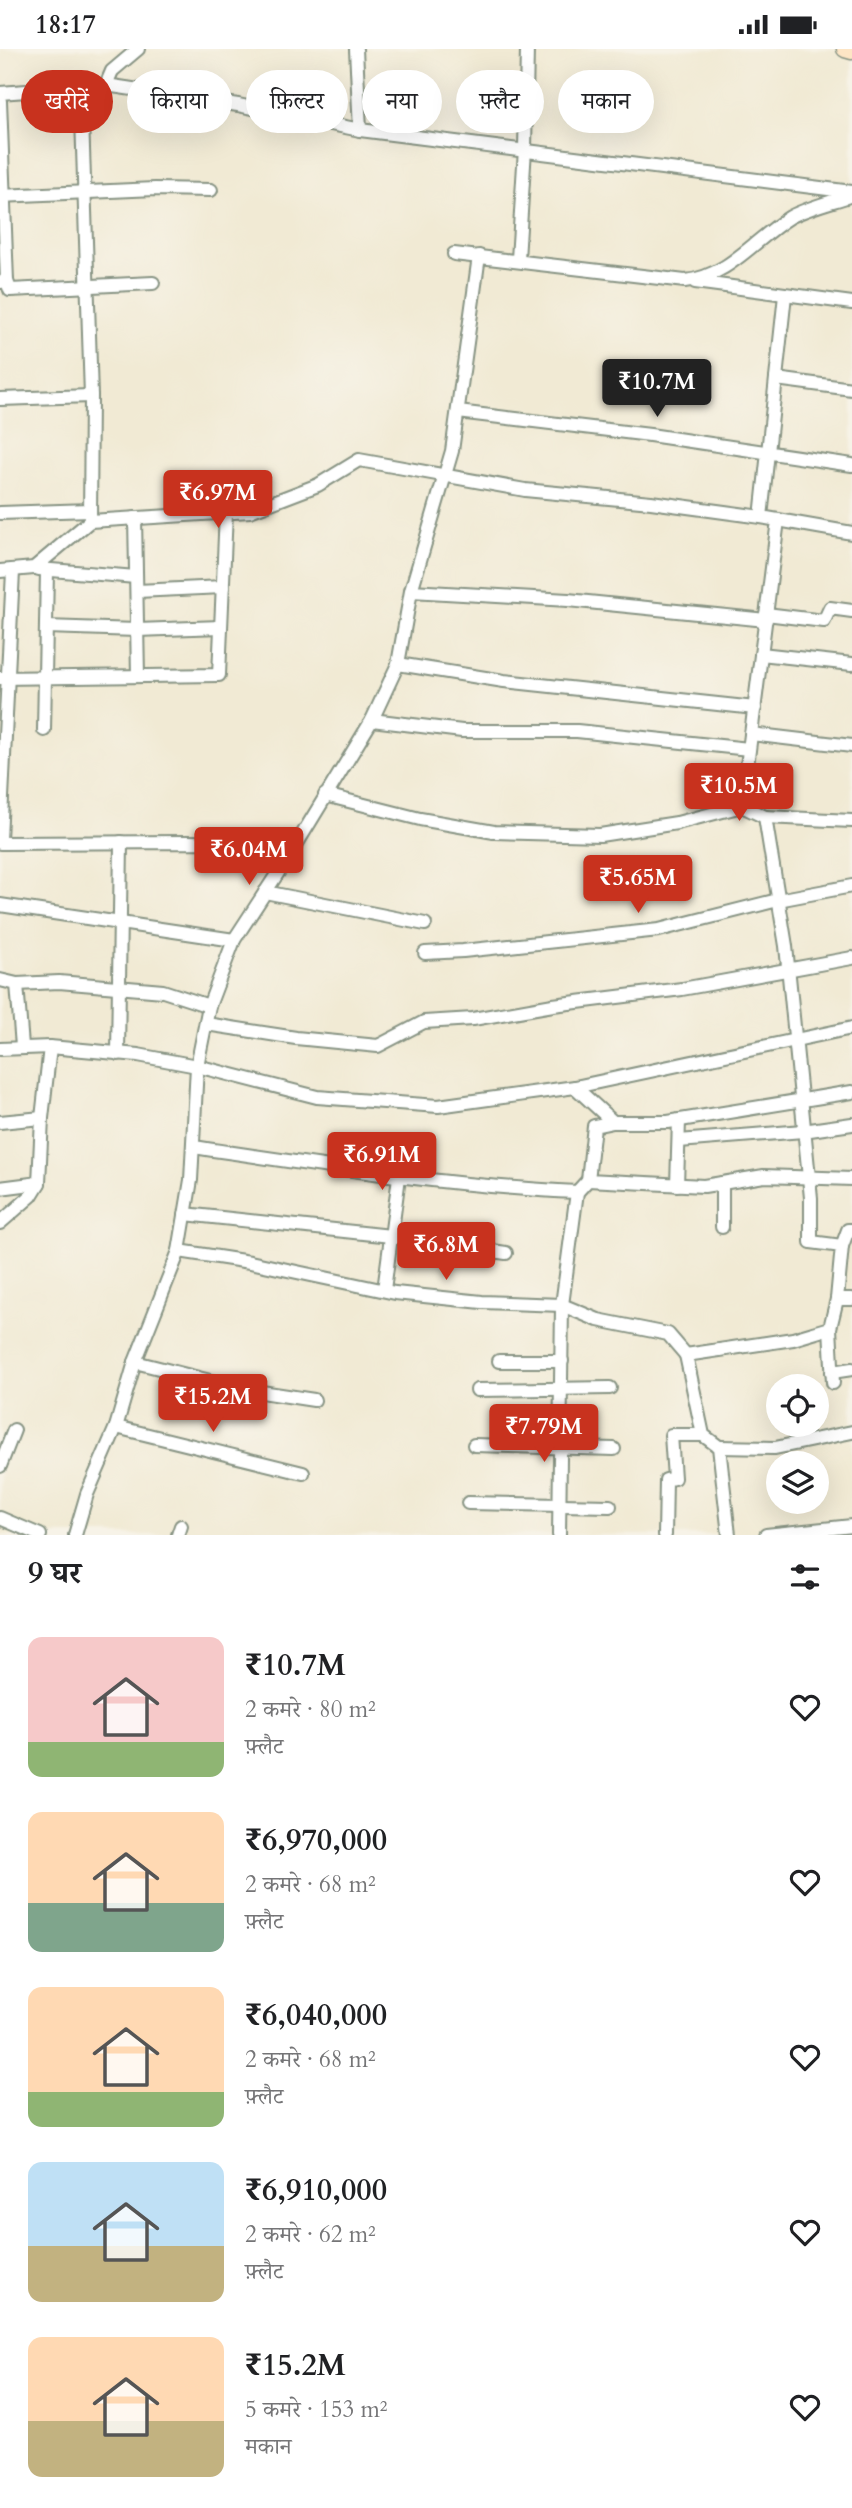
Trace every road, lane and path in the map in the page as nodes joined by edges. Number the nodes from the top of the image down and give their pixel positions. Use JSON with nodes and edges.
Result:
{"nodes":[{"id":1,"x":138,"y":49,"type":"edge"},
{"id":2,"x":356,"y":49,"type":"edge"},
{"id":3,"x":527,"y":49,"type":"edge"},
{"id":4,"x":845,"y":49,"type":"edge"},
{"id":5,"x":852,"y":51,"type":"edge"},
{"id":6,"x":113,"y":70,"type":"edge"},
{"id":7,"x":113,"y":86,"type":"edge"},
{"id":8,"x":21,"y":91,"type":"edge"},
{"id":9,"x":0,"y":93,"type":"edge"},
{"id":10,"x":0,"y":101,"type":"edge"},
{"id":11,"x":360,"y":129,"type":"junction"},
{"id":12,"x":82,"y":133,"type":"edge"},
{"id":13,"x":524,"y":149,"type":"junction"},
{"id":14,"x":211,"y":190,"type":"dead end"},
{"id":15,"x":84,"y":192,"type":"junction"},
{"id":16,"x":852,"y":194,"type":"edge"},
{"id":17,"x":2,"y":196,"type":"edge"},
{"id":18,"x":454,"y":254,"type":"dead end"},
{"id":19,"x":479,"y":256,"type":"junction"},
{"id":20,"x":518,"y":259,"type":"junction"},
{"id":21,"x":4,"y":281,"type":"edge"},
{"id":22,"x":685,"y":281,"type":"junction"},
{"id":23,"x":153,"y":283,"type":"dead end"},
{"id":24,"x":87,"y":286,"type":"junction"},
{"id":25,"x":785,"y":295,"type":"junction"},
{"id":26,"x":852,"y":303,"type":"edge"},
{"id":27,"x":776,"y":379,"type":"junction"},
{"id":28,"x":852,"y":390,"type":"edge"},
{"id":29,"x":91,"y":396,"type":"junction"},
{"id":30,"x":0,"y":399,"type":"edge"},
{"id":31,"x":458,"y":412,"type":"junction"},
{"id":32,"x":768,"y":452,"type":"junction"},
{"id":33,"x":852,"y":465,"type":"edge"},
{"id":34,"x":444,"y":476,"type":"junction"},
{"id":35,"x":226,"y":512,"type":"junction"},
{"id":36,"x":0,"y":513,"type":"edge"},
{"id":37,"x":90,"y":515,"type":"junction"},
{"id":38,"x":761,"y":517,"type":"junction"},
{"id":39,"x":135,"y":518,"type":"junction"},
{"id":40,"x":778,"y":520,"type":"junction"},
{"id":41,"x":852,"y":533,"type":"edge"},
{"id":42,"x":40,"y":569,"type":"junction"},
{"id":43,"x":6,"y":571,"type":"edge"},
{"id":44,"x":136,"y":577,"type":"junction"},
{"id":45,"x":223,"y":587,"type":"junction"},
{"id":46,"x":136,"y":591,"type":"junction"},
{"id":47,"x":411,"y":591,"type":"junction"},
{"id":48,"x":852,"y":611,"type":"edge"},
{"id":49,"x":766,"y":617,"type":"junction"},
{"id":50,"x":46,"y":627,"type":"junction"},
{"id":51,"x":221,"y":627,"type":"junction"},
{"id":52,"x":137,"y":629,"type":"junction"},
{"id":53,"x":761,"y":655,"type":"junction"},
{"id":54,"x":398,"y":664,"type":"junction"},
{"id":55,"x":852,"y":664,"type":"edge"},
{"id":56,"x":138,"y":676,"type":"junction"},
{"id":57,"x":44,"y":677,"type":"junction"},
{"id":58,"x":4,"y":678,"type":"edge"},
{"id":59,"x":755,"y":708,"type":"junction"},
{"id":60,"x":372,"y":720,"type":"junction"},
{"id":61,"x":44,"y":730,"type":"dead end"},
{"id":62,"x":751,"y":734,"type":"junction"},
{"id":63,"x":852,"y":746,"type":"edge"},
{"id":64,"x":749,"y":749,"type":"junction"},
{"id":65,"x":325,"y":795,"type":"junction"},
{"id":66,"x":742,"y":806,"type":"junction"},
{"id":67,"x":1,"y":808,"type":"edge"},
{"id":68,"x":765,"y":817,"type":"junction"},
{"id":69,"x":852,"y":821,"type":"edge"},
{"id":70,"x":0,"y":841,"type":"edge"},
{"id":71,"x":121,"y":842,"type":"junction"},
{"id":72,"x":296,"y":845,"type":"junction"},
{"id":73,"x":852,"y":886,"type":"edge"},
{"id":74,"x":265,"y":892,"type":"junction"},
{"id":75,"x":778,"y":900,"type":"junction"},
{"id":76,"x":0,"y":905,"type":"edge"},
{"id":77,"x":119,"y":922,"type":"junction"},
{"id":78,"x":425,"y":923,"type":"dead end"},
{"id":79,"x":234,"y":940,"type":"junction"},
{"id":80,"x":425,"y":953,"type":"dead end"},
{"id":81,"x":852,"y":958,"type":"edge"},
{"id":82,"x":788,"y":968,"type":"junction"},
{"id":83,"x":0,"y":980,"type":"edge"},
{"id":84,"x":17,"y":984,"type":"junction"},
{"id":85,"x":117,"y":987,"type":"junction"},
{"id":86,"x":209,"y":1006,"type":"junction"},
{"id":87,"x":206,"y":1024,"type":"junction"},
{"id":88,"x":852,"y":1028,"type":"edge"},
{"id":89,"x":793,"y":1039,"type":"junction"},
{"id":90,"x":22,"y":1046,"type":"junction"},
{"id":91,"x":50,"y":1047,"type":"junction"},
{"id":92,"x":0,"y":1049,"type":"edge"},
{"id":93,"x":118,"y":1053,"type":"junction"},
{"id":94,"x":198,"y":1066,"type":"junction"},
{"id":95,"x":575,"y":1087,"type":"junction"},
{"id":96,"x":852,"y":1092,"type":"edge"},
{"id":97,"x":800,"y":1100,"type":"junction"},
{"id":98,"x":42,"y":1118,"type":"junction"},
{"id":99,"x":679,"y":1120,"type":"junction"},
{"id":100,"x":0,"y":1122,"type":"edge"},
{"id":101,"x":613,"y":1122,"type":"junction"},
{"id":102,"x":852,"y":1124,"type":"edge"},
{"id":103,"x":803,"y":1131,"type":"junction"},
{"id":104,"x":679,"y":1141,"type":"junction"},
{"id":105,"x":193,"y":1147,"type":"junction"},
{"id":106,"x":399,"y":1177,"type":"junction"},
{"id":107,"x":808,"y":1177,"type":"junction"},
{"id":108,"x":852,"y":1179,"type":"edge"},
{"id":109,"x":588,"y":1180,"type":"junction"},
{"id":110,"x":722,"y":1183,"type":"junction"},
{"id":111,"x":39,"y":1184,"type":"junction"},
{"id":112,"x":677,"y":1185,"type":"junction"},
{"id":113,"x":0,"y":1188,"type":"edge"},
{"id":114,"x":577,"y":1192,"type":"junction"},
{"id":115,"x":185,"y":1215,"type":"junction"},
{"id":116,"x":0,"y":1223,"type":"edge"},
{"id":117,"x":722,"y":1227,"type":"dead end"},
{"id":118,"x":852,"y":1230,"type":"edge"},
{"id":119,"x":391,"y":1236,"type":"junction"},
{"id":120,"x":842,"y":1246,"type":"junction"},
{"id":121,"x":179,"y":1251,"type":"junction"},
{"id":122,"x":506,"y":1253,"type":"dead end"},
{"id":123,"x":384,"y":1290,"type":"junction"},
{"id":124,"x":838,"y":1299,"type":"junction"},
{"id":125,"x":852,"y":1299,"type":"edge"},
{"id":126,"x":562,"y":1305,"type":"junction"},
{"id":127,"x":830,"y":1328,"type":"junction"},
{"id":128,"x":686,"y":1355,"type":"junction"},
{"id":129,"x":499,"y":1361,"type":"dead end"},
{"id":130,"x":562,"y":1361,"type":"junction"},
{"id":131,"x":135,"y":1363,"type":"junction"},
{"id":132,"x":852,"y":1369,"type":"edge"},
{"id":133,"x":562,"y":1388,"type":"junction"},
{"id":134,"x":610,"y":1388,"type":"dead end"},
{"id":135,"x":477,"y":1390,"type":"dead end"},
{"id":136,"x":314,"y":1400,"type":"dead end"},
{"id":137,"x":116,"y":1427,"type":"junction"},
{"id":138,"x":14,"y":1430,"type":"dead end"},
{"id":139,"x":852,"y":1432,"type":"edge"},
{"id":140,"x":703,"y":1435,"type":"junction"},
{"id":141,"x":474,"y":1445,"type":"dead end"},
{"id":142,"x":719,"y":1447,"type":"junction"},
{"id":143,"x":561,"y":1448,"type":"junction"},
{"id":144,"x":614,"y":1449,"type":"dead end"},
{"id":145,"x":0,"y":1466,"type":"edge"},
{"id":146,"x":303,"y":1473,"type":"dead end"},
{"id":147,"x":468,"y":1503,"type":"dead end"},
{"id":148,"x":560,"y":1505,"type":"junction"},
{"id":149,"x":610,"y":1506,"type":"dead end"},
{"id":150,"x":0,"y":1518,"type":"edge"},
{"id":151,"x":852,"y":1526,"type":"edge"},
{"id":152,"x":40,"y":1535,"type":"edge"},
{"id":153,"x":75,"y":1535,"type":"edge"},
{"id":154,"x":559,"y":1535,"type":"edge"},
{"id":155,"x":665,"y":1535,"type":"edge"},
{"id":156,"x":729,"y":1535,"type":"edge"},
{"id":157,"x":766,"y":1535,"type":"edge"}],
"edges":[{"from":1,"to":6,"type":"street"},
{"from":2,"to":11,"type":"street"},
{"from":3,"to":13,"type":"street"},
{"from":4,"to":5,"type":"street"},
{"from":7,"to":11,"type":"street"},
{"from":8,"to":9,"type":"street"},
{"from":10,"to":17,"type":"street"},
{"from":11,"to":13,"type":"street"},
{"from":12,"to":15,"type":"street"},
{"from":13,"to":16,"type":"street"},
{"from":13,"to":20,"type":"street"},
{"from":14,"to":15,"type":"street"},
{"from":15,"to":17,"type":"street"},
{"from":15,"to":24,"type":"street"},
{"from":16,"to":22,"type":"street"},
{"from":17,"to":21,"type":"street"},
{"from":18,"to":19,"type":"street"},
{"from":19,"to":20,"type":"street"},
{"from":19,"to":31,"type":"street"},
{"from":20,"to":22,"type":"street"},
{"from":21,"to":24,"type":"street"},
{"from":22,"to":25,"type":"street"},
{"from":23,"to":24,"type":"street"},
{"from":24,"to":29,"type":"street"},
{"from":25,"to":26,"type":"street"},
{"from":25,"to":27,"type":"street"},
{"from":27,"to":28,"type":"street"},
{"from":27,"to":32,"type":"street"},
{"from":29,"to":30,"type":"street"},
{"from":29,"to":37,"type":"street"},
{"from":31,"to":32,"type":"street"},
{"from":31,"to":34,"type":"street"},
{"from":32,"to":33,"type":"street"},
{"from":32,"to":38,"type":"street"},
{"from":34,"to":35,"type":"street"},
{"from":34,"to":38,"type":"street"},
{"from":34,"to":47,"type":"street"},
{"from":35,"to":39,"type":"street"},
{"from":35,"to":45,"type":"street"},
{"from":36,"to":37,"type":"street"},
{"from":37,"to":39,"type":"street"},
{"from":37,"to":42,"type":"street"},
{"from":38,"to":40,"type":"street"},
{"from":39,"to":44,"type":"street"},
{"from":40,"to":41,"type":"street"},
{"from":40,"to":49,"type":"street"},
{"from":42,"to":43,"type":"street"},
{"from":42,"to":44,"type":"street"},
{"from":42,"to":50,"type":"street"},
{"from":43,"to":58,"type":"street"},
{"from":44,"to":46,"type":"street"},
{"from":45,"to":46,"type":"street"},
{"from":45,"to":51,"type":"street"},
{"from":46,"to":52,"type":"street"},
{"from":47,"to":49,"type":"street"},
{"from":47,"to":54,"type":"street"},
{"from":48,"to":49,"type":"street"},
{"from":49,"to":53,"type":"street"},
{"from":50,"to":52,"type":"street"},
{"from":50,"to":57,"type":"street"},
{"from":51,"to":52,"type":"street"},
{"from":51,"to":56,"type":"street"},
{"from":52,"to":56,"type":"street"},
{"from":53,"to":55,"type":"street"},
{"from":53,"to":59,"type":"street"},
{"from":54,"to":59,"type":"street"},
{"from":54,"to":60,"type":"street"},
{"from":56,"to":57,"type":"street"},
{"from":57,"to":58,"type":"street"},
{"from":57,"to":61,"type":"street"},
{"from":58,"to":67,"type":"street"},
{"from":59,"to":62,"type":"street"},
{"from":60,"to":64,"type":"street"},
{"from":60,"to":65,"type":"street"},
{"from":62,"to":63,"type":"street"},
{"from":62,"to":64,"type":"street"},
{"from":64,"to":66,"type":"street"},
{"from":65,"to":66,"type":"street"},
{"from":65,"to":72,"type":"street"},
{"from":66,"to":68,"type":"street"},
{"from":67,"to":70,"type":"street"},
{"from":68,"to":69,"type":"street"},
{"from":68,"to":75,"type":"street"},
{"from":70,"to":71,"type":"street"},
{"from":71,"to":72,"type":"street"},
{"from":71,"to":77,"type":"street"},
{"from":72,"to":74,"type":"street"},
{"from":73,"to":75,"type":"street"},
{"from":74,"to":78,"type":"street"},
{"from":74,"to":79,"type":"street"},
{"from":75,"to":80,"type":"street"},
{"from":75,"to":82,"type":"street"},
{"from":76,"to":77,"type":"street"},
{"from":77,"to":79,"type":"street"},
{"from":77,"to":85,"type":"street"},
{"from":79,"to":86,"type":"street"},
{"from":81,"to":82,"type":"street"},
{"from":82,"to":87,"type":"street"},
{"from":82,"to":89,"type":"street"},
{"from":83,"to":84,"type":"street"},
{"from":84,"to":85,"type":"street"},
{"from":84,"to":90,"type":"street"},
{"from":85,"to":86,"type":"street"},
{"from":85,"to":93,"type":"street"},
{"from":86,"to":87,"type":"street"},
{"from":87,"to":94,"type":"street"},
{"from":88,"to":89,"type":"street"},
{"from":89,"to":95,"type":"street"},
{"from":89,"to":97,"type":"street"},
{"from":90,"to":91,"type":"street"},
{"from":90,"to":92,"type":"street"},
{"from":91,"to":93,"type":"street"},
{"from":91,"to":98,"type":"street"},
{"from":93,"to":94,"type":"street"},
{"from":94,"to":95,"type":"street"},
{"from":94,"to":105,"type":"street"},
{"from":95,"to":101,"type":"street"},
{"from":96,"to":97,"type":"street"},
{"from":97,"to":99,"type":"street"},
{"from":97,"to":103,"type":"street"},
{"from":98,"to":100,"type":"street"},
{"from":98,"to":111,"type":"street"},
{"from":99,"to":101,"type":"street"},
{"from":99,"to":104,"type":"street"},
{"from":101,"to":109,"type":"street"},
{"from":102,"to":103,"type":"street"},
{"from":103,"to":104,"type":"street"},
{"from":103,"to":107,"type":"street"},
{"from":104,"to":112,"type":"street"},
{"from":105,"to":106,"type":"street"},
{"from":105,"to":115,"type":"street"},
{"from":106,"to":114,"type":"street"},
{"from":106,"to":119,"type":"street"},
{"from":107,"to":108,"type":"street"},
{"from":107,"to":110,"type":"street"},
{"from":107,"to":120,"type":"street"},
{"from":109,"to":112,"type":"street"},
{"from":109,"to":114,"type":"street"},
{"from":110,"to":112,"type":"street"},
{"from":110,"to":117,"type":"street"},
{"from":111,"to":113,"type":"street"},
{"from":111,"to":116,"type":"street"},
{"from":114,"to":126,"type":"street"},
{"from":115,"to":119,"type":"street"},
{"from":115,"to":121,"type":"street"},
{"from":118,"to":120,"type":"street"},
{"from":119,"to":122,"type":"street"},
{"from":119,"to":123,"type":"street"},
{"from":120,"to":124,"type":"street"},
{"from":121,"to":123,"type":"street"},
{"from":121,"to":131,"type":"street"},
{"from":123,"to":126,"type":"street"},
{"from":124,"to":125,"type":"street"},
{"from":124,"to":127,"type":"street"},
{"from":126,"to":128,"type":"street"},
{"from":126,"to":130,"type":"street"},
{"from":127,"to":128,"type":"street"},
{"from":127,"to":132,"type":"street"},
{"from":128,"to":140,"type":"street"},
{"from":129,"to":130,"type":"street"},
{"from":130,"to":133,"type":"street"},
{"from":131,"to":136,"type":"street"},
{"from":131,"to":137,"type":"street"},
{"from":133,"to":134,"type":"street"},
{"from":133,"to":135,"type":"street"},
{"from":133,"to":143,"type":"street"},
{"from":137,"to":146,"type":"street"},
{"from":137,"to":153,"type":"street"},
{"from":138,"to":145,"type":"street"},
{"from":139,"to":142,"type":"street"},
{"from":140,"to":142,"type":"street"},
{"from":140,"to":155,"type":"street"},
{"from":141,"to":143,"type":"street"},
{"from":142,"to":156,"type":"street"},
{"from":143,"to":144,"type":"street"},
{"from":143,"to":148,"type":"street"},
{"from":147,"to":148,"type":"street"},
{"from":148,"to":149,"type":"street"},
{"from":148,"to":154,"type":"street"},
{"from":150,"to":152,"type":"street"},
{"from":151,"to":157,"type":"street"}]}
